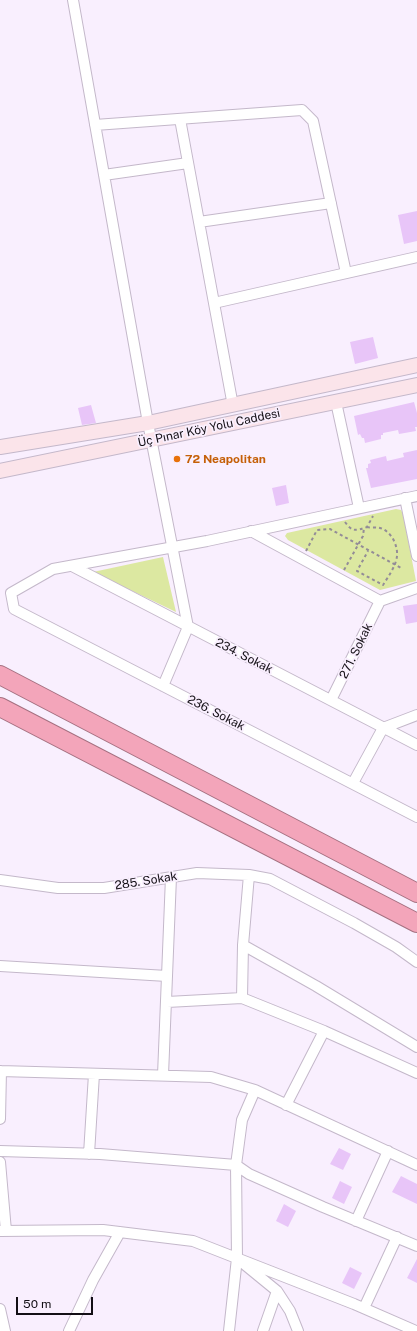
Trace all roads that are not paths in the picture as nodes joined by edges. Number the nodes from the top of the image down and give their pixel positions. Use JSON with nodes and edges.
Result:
{"nodes":[{"id":1,"x":73,"y":0,"type":"edge"},
{"id":2,"x":180,"y":119,"type":"junction"},
{"id":3,"x":95,"y":125,"type":"junction"},
{"id":4,"x":188,"y":163,"type":"junction"},
{"id":5,"x":104,"y":175,"type":"junction"},
{"id":6,"x":331,"y":203,"type":"junction"},
{"id":7,"x":199,"y":222,"type":"junction"},
{"id":8,"x":417,"y":257,"type":"edge"},
{"id":9,"x":346,"y":273,"type":"junction"},
{"id":10,"x":214,"y":303,"type":"junction"},
{"id":11,"x":417,"y":366,"type":"edge"},
{"id":12,"x":417,"y":385,"type":"edge"},
{"id":13,"x":336,"y":402,"type":"junction"},
{"id":14,"x":233,"y":406,"type":"junction"},
{"id":15,"x":148,"y":423,"type":"junction"},
{"id":16,"x":151,"y":440,"type":"junction"},
{"id":17,"x":0,"y":447,"type":"edge"},
{"id":18,"x":0,"y":471,"type":"edge"},
{"id":19,"x":417,"y":496,"type":"edge"},
{"id":20,"x":405,"y":498,"type":"junction"},
{"id":21,"x":359,"y":508,"type":"junction"},
{"id":22,"x":251,"y":531,"type":"junction"},
{"id":23,"x":171,"y":547,"type":"junction"},
{"id":24,"x":417,"y":556,"type":"edge"},
{"id":25,"x":72,"y":566,"type":"junction"},
{"id":26,"x":417,"y":588,"type":"edge"},
{"id":27,"x":380,"y":601,"type":"junction"},
{"id":28,"x":188,"y":627,"type":"junction"},
{"id":29,"x":0,"y":675,"type":"edge"},
{"id":30,"x":162,"y":686,"type":"junction"},
{"id":31,"x":331,"y":700,"type":"junction"},
{"id":32,"x":0,"y":707,"type":"edge"},
{"id":33,"x":417,"y":715,"type":"edge"},
{"id":34,"x":383,"y":728,"type":"junction"},
{"id":35,"x":417,"y":745,"type":"edge"},
{"id":36,"x":353,"y":783,"type":"junction"},
{"id":37,"x":417,"y":817,"type":"edge"},
{"id":38,"x":249,"y":875,"type":"junction"},
{"id":39,"x":171,"y":877,"type":"junction"},
{"id":40,"x":0,"y":880,"type":"edge"},
{"id":41,"x":417,"y":893,"type":"edge"},
{"id":42,"x":417,"y":923,"type":"edge"},
{"id":43,"x":243,"y":945,"type":"junction"},
{"id":44,"x":417,"y":962,"type":"edge"},
{"id":45,"x":0,"y":966,"type":"edge"},
{"id":46,"x":167,"y":976,"type":"junction"},
{"id":47,"x":242,"y":998,"type":"junction"},
{"id":48,"x":167,"y":1002,"type":"junction"},
{"id":49,"x":324,"y":1031,"type":"junction"},
{"id":50,"x":417,"y":1047,"type":"edge"},
{"id":51,"x":1,"y":1071,"type":"edge"},
{"id":52,"x":417,"y":1073,"type":"edge"},
{"id":53,"x":94,"y":1074,"type":"junction"},
{"id":54,"x":163,"y":1075,"type":"junction"},
{"id":55,"x":255,"y":1090,"type":"junction"},
{"id":56,"x":286,"y":1105,"type":"junction"},
{"id":57,"x":0,"y":1118,"type":"edge"},
{"id":58,"x":388,"y":1151,"type":"junction"},
{"id":59,"x":0,"y":1152,"type":"edge"},
{"id":60,"x":89,"y":1154,"type":"junction"},
{"id":61,"x":0,"y":1162,"type":"edge"},
{"id":62,"x":416,"y":1163,"type":"edge"},
{"id":63,"x":236,"y":1165,"type":"junction"},
{"id":64,"x":356,"y":1221,"type":"junction"},
{"id":65,"x":3,"y":1231,"type":"edge"},
{"id":66,"x":120,"y":1232,"type":"junction"},
{"id":67,"x":397,"y":1237,"type":"junction"},
{"id":68,"x":417,"y":1246,"type":"edge"},
{"id":69,"x":237,"y":1258,"type":"junction"},
{"id":70,"x":277,"y":1291,"type":"junction"},
{"id":71,"x":364,"y":1308,"type":"junction"},
{"id":72,"x":0,"y":1309,"type":"edge"},
{"id":73,"x":5,"y":1331,"type":"edge"},
{"id":74,"x":69,"y":1331,"type":"edge"},
{"id":75,"x":229,"y":1331,"type":"edge"},
{"id":76,"x":263,"y":1331,"type":"edge"},
{"id":77,"x":298,"y":1331,"type":"edge"},
{"id":78,"x":416,"y":1331,"type":"edge"}],
"edges":[{"from":1,"to":3,"type":"street"},
{"from":2,"to":3,"type":"street"},
{"from":2,"to":4,"type":"street"},
{"from":2,"to":6,"type":"street"},
{"from":3,"to":5,"type":"street"},
{"from":4,"to":5,"type":"street"},
{"from":4,"to":7,"type":"street"},
{"from":5,"to":15,"type":"street"},
{"from":6,"to":7,"type":"street"},
{"from":6,"to":9,"type":"street"},
{"from":7,"to":10,"type":"street"},
{"from":8,"to":9,"type":"street"},
{"from":9,"to":10,"type":"street"},
{"from":10,"to":14,"type":"street"},
{"from":11,"to":14,"type":"main road","name":"Üç Pınar Köy Yolu Caddesi"},
{"from":12,"to":13,"type":"main road","name":"Üç Pınar Köy Yolu Caddesi"},
{"from":13,"to":16,"type":"main road","name":"Üç Pınar Köy Yolu Caddesi"},
{"from":13,"to":21,"type":"street"},
{"from":14,"to":15,"type":"main road","name":"Üç Pınar Köy Yolu Caddesi"},
{"from":15,"to":16,"type":"street"},
{"from":15,"to":17,"type":"main road","name":"Üç Pınar Köy Yolu Caddesi"},
{"from":16,"to":18,"type":"main road","name":"Üç Pınar Köy Yolu Caddesi"},
{"from":16,"to":23,"type":"street"},
{"from":19,"to":20,"type":"street"},
{"from":20,"to":21,"type":"street"},
{"from":20,"to":24,"type":"street"},
{"from":21,"to":22,"type":"street"},
{"from":22,"to":23,"type":"street"},
{"from":22,"to":27,"type":"street"},
{"from":23,"to":25,"type":"street"},
{"from":23,"to":28,"type":"street"},
{"from":25,"to":28,"type":"street","name":"234. Sokak"},
{"from":25,"to":30,"type":"street","name":"236. Sokak"},
{"from":26,"to":27,"type":"street"},
{"from":27,"to":31,"type":"street","name":"271. Sokak"},
{"from":28,"to":30,"type":"street"},
{"from":28,"to":31,"type":"street","name":"234. Sokak"},
{"from":29,"to":41,"type":"highway"},
{"from":30,"to":36,"type":"street","name":"236. Sokak"},
{"from":31,"to":34,"type":"street","name":"234. Sokak"},
{"from":32,"to":42,"type":"highway"},
{"from":33,"to":34,"type":"street"},
{"from":34,"to":35,"type":"street","name":"234. Sokak"},
{"from":34,"to":36,"type":"street"},
{"from":36,"to":37,"type":"street","name":"236. Sokak"},
{"from":38,"to":39,"type":"street","name":"285. Sokak"},
{"from":38,"to":43,"type":"street"},
{"from":38,"to":44,"type":"street","name":"285. Sokak"},
{"from":39,"to":40,"type":"street","name":"285. Sokak"},
{"from":39,"to":46,"type":"street"},
{"from":43,"to":47,"type":"street"},
{"from":43,"to":50,"type":"street"},
{"from":45,"to":46,"type":"street"},
{"from":46,"to":48,"type":"street"},
{"from":47,"to":48,"type":"street"},
{"from":47,"to":49,"type":"street"},
{"from":48,"to":54,"type":"street"},
{"from":49,"to":52,"type":"street"},
{"from":49,"to":56,"type":"street"},
{"from":51,"to":53,"type":"street"},
{"from":51,"to":57,"type":"street"},
{"from":53,"to":54,"type":"street"},
{"from":53,"to":60,"type":"street"},
{"from":54,"to":55,"type":"street"},
{"from":55,"to":56,"type":"street"},
{"from":55,"to":63,"type":"street"},
{"from":56,"to":58,"type":"street"},
{"from":58,"to":62,"type":"street"},
{"from":58,"to":64,"type":"street"},
{"from":59,"to":60,"type":"street"},
{"from":60,"to":63,"type":"street"},
{"from":61,"to":65,"type":"street"},
{"from":63,"to":64,"type":"street"},
{"from":63,"to":69,"type":"street"},
{"from":64,"to":67,"type":"street"},
{"from":65,"to":66,"type":"street"},
{"from":66,"to":69,"type":"street"},
{"from":66,"to":74,"type":"street"},
{"from":67,"to":68,"type":"street"},
{"from":67,"to":71,"type":"street"},
{"from":69,"to":70,"type":"street"},
{"from":69,"to":71,"type":"street"},
{"from":69,"to":75,"type":"street"},
{"from":70,"to":76,"type":"street"},
{"from":70,"to":77,"type":"street"},
{"from":71,"to":78,"type":"street"},
{"from":72,"to":73,"type":"street"}]}
